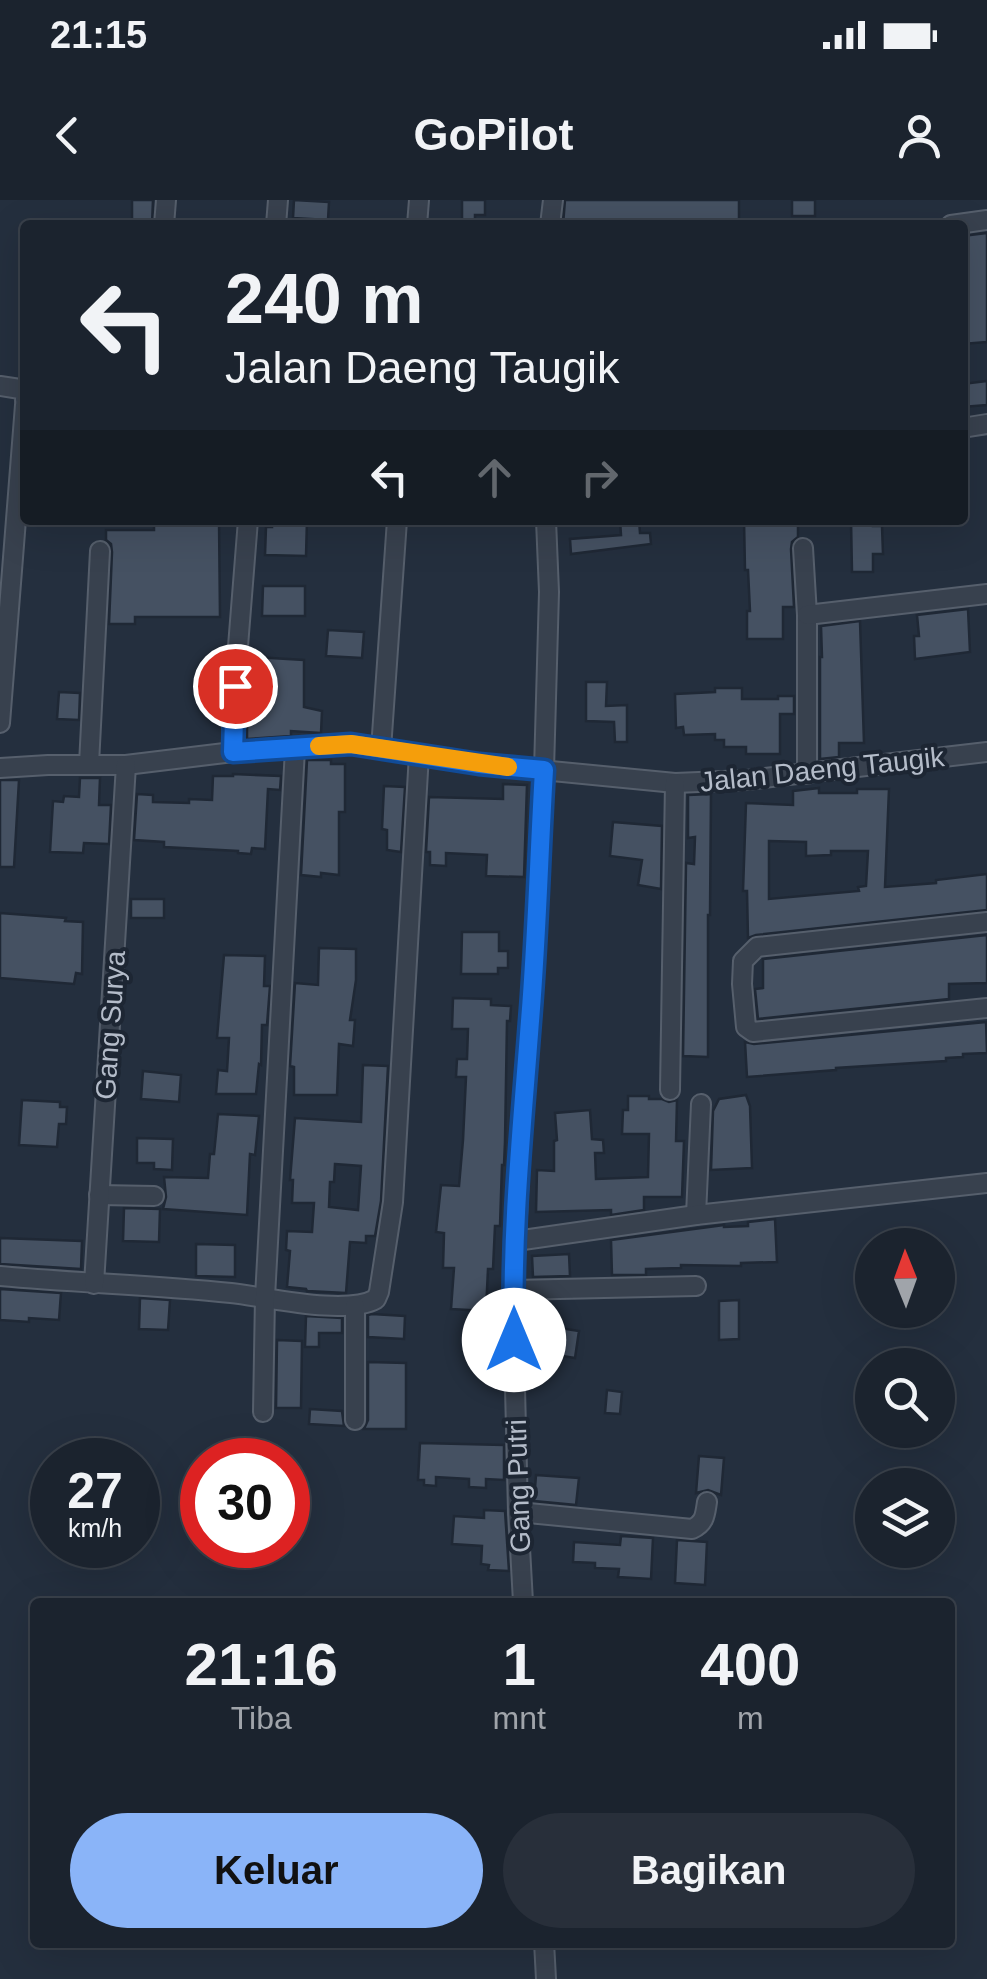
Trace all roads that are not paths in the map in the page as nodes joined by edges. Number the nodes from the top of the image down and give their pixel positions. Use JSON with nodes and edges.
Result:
{"nodes":[{"id":1,"x":20,"y":467,"type":"edge"},
{"id":2,"x":248,"y":525,"type":"edge"},
{"id":3,"x":397,"y":525,"type":"edge"},
{"id":4,"x":546,"y":525,"type":"edge"},
{"id":5,"x":803,"y":548,"type":"dead end"},
{"id":6,"x":100,"y":551,"type":"dead end"},
{"id":7,"x":987,"y":594,"type":"edge"},
{"id":8,"x":807,"y":615,"type":"junction"},
{"id":9,"x":0,"y":723,"type":"edge"},
{"id":10,"x":295,"y":749,"type":"junction"},
{"id":11,"x":381,"y":749,"type":"junction"},
{"id":12,"x":233,"y":752,"type":"junction"},
{"id":13,"x":987,"y":752,"type":"edge"},
{"id":14,"x":419,"y":754,"type":"junction"},
{"id":15,"x":89,"y":764,"type":"junction"},
{"id":16,"x":126,"y":765,"type":"junction"},
{"id":17,"x":0,"y":768,"type":"edge"},
{"id":18,"x":544,"y":770,"type":"junction"},
{"id":19,"x":806,"y":774,"type":"junction"},
{"id":20,"x":675,"y":783,"type":"junction"},
{"id":21,"x":987,"y":922,"type":"edge"},
{"id":22,"x":987,"y":1008,"type":"edge"},
{"id":23,"x":670,"y":1090,"type":"dead end"},
{"id":24,"x":701,"y":1104,"type":"dead end"},
{"id":25,"x":987,"y":1183,"type":"edge"},
{"id":26,"x":99,"y":1195,"type":"junction"},
{"id":27,"x":154,"y":1196,"type":"dead end"},
{"id":28,"x":696,"y":1215,"type":"junction"},
{"id":29,"x":516,"y":1241,"type":"junction"},
{"id":30,"x":0,"y":1276,"type":"edge"},
{"id":31,"x":94,"y":1284,"type":"junction"},
{"id":32,"x":696,"y":1286,"type":"dead end"},
{"id":33,"x":513,"y":1290,"type":"junction"},
{"id":34,"x":265,"y":1297,"type":"junction"},
{"id":35,"x":355,"y":1306,"type":"junction"},
{"id":36,"x":263,"y":1412,"type":"dead end"},
{"id":37,"x":355,"y":1420,"type":"dead end"},
{"id":38,"x":707,"y":1502,"type":"dead end"},
{"id":39,"x":518,"y":1512,"type":"junction"},
{"id":40,"x":523,"y":1598,"type":"edge"},
{"id":41,"x":544,"y":1948,"type":"edge"},
{"id":42,"x":546,"y":1979,"type":"edge"}],
"edges":[{"from":1,"to":9,"type":"street"},
{"from":2,"to":12,"type":"street"},
{"from":3,"to":11,"type":"street"},
{"from":4,"to":18,"type":"street","name":"Gang Putri"},
{"from":5,"to":8,"type":"street"},
{"from":6,"to":15,"type":"street"},
{"from":7,"to":8,"type":"street"},
{"from":8,"to":19,"type":"street"},
{"from":10,"to":11,"type":"street","name":"Jalan Daeng Taugik"},
{"from":10,"to":12,"type":"street","name":"Jalan Daeng Taugik"},
{"from":10,"to":34,"type":"street"},
{"from":11,"to":14,"type":"street","name":"Jalan Daeng Taugik"},
{"from":12,"to":16,"type":"street","name":"Jalan Daeng Taugik"},
{"from":13,"to":19,"type":"street","name":"Jalan Daeng Taugik"},
{"from":14,"to":18,"type":"street","name":"Jalan Daeng Taugik"},
{"from":14,"to":35,"type":"street"},
{"from":15,"to":16,"type":"street","name":"Jalan Daeng Taugik"},
{"from":15,"to":17,"type":"street","name":"Jalan Daeng Taugik"},
{"from":16,"to":26,"type":"street","name":"Gang Surya"},
{"from":18,"to":20,"type":"street","name":"Jalan Daeng Taugik"},
{"from":18,"to":29,"type":"street","name":"Gang Putri"},
{"from":19,"to":20,"type":"street","name":"Jalan Daeng Taugik"},
{"from":20,"to":23,"type":"street"},
{"from":21,"to":22,"type":"street"},
{"from":24,"to":28,"type":"street"},
{"from":25,"to":28,"type":"street"},
{"from":26,"to":27,"type":"street"},
{"from":26,"to":31,"type":"street","name":"Gang Surya"},
{"from":28,"to":29,"type":"street"},
{"from":29,"to":33,"type":"street","name":"Gang Putri"},
{"from":30,"to":31,"type":"street"},
{"from":31,"to":34,"type":"street"},
{"from":32,"to":33,"type":"street"},
{"from":33,"to":39,"type":"street","name":"Gang Putri"},
{"from":34,"to":35,"type":"street"},
{"from":34,"to":36,"type":"street"},
{"from":35,"to":37,"type":"street"},
{"from":38,"to":39,"type":"street"},
{"from":39,"to":40,"type":"street","name":"Gang Putri"},
{"from":41,"to":42,"type":"street"}]}
